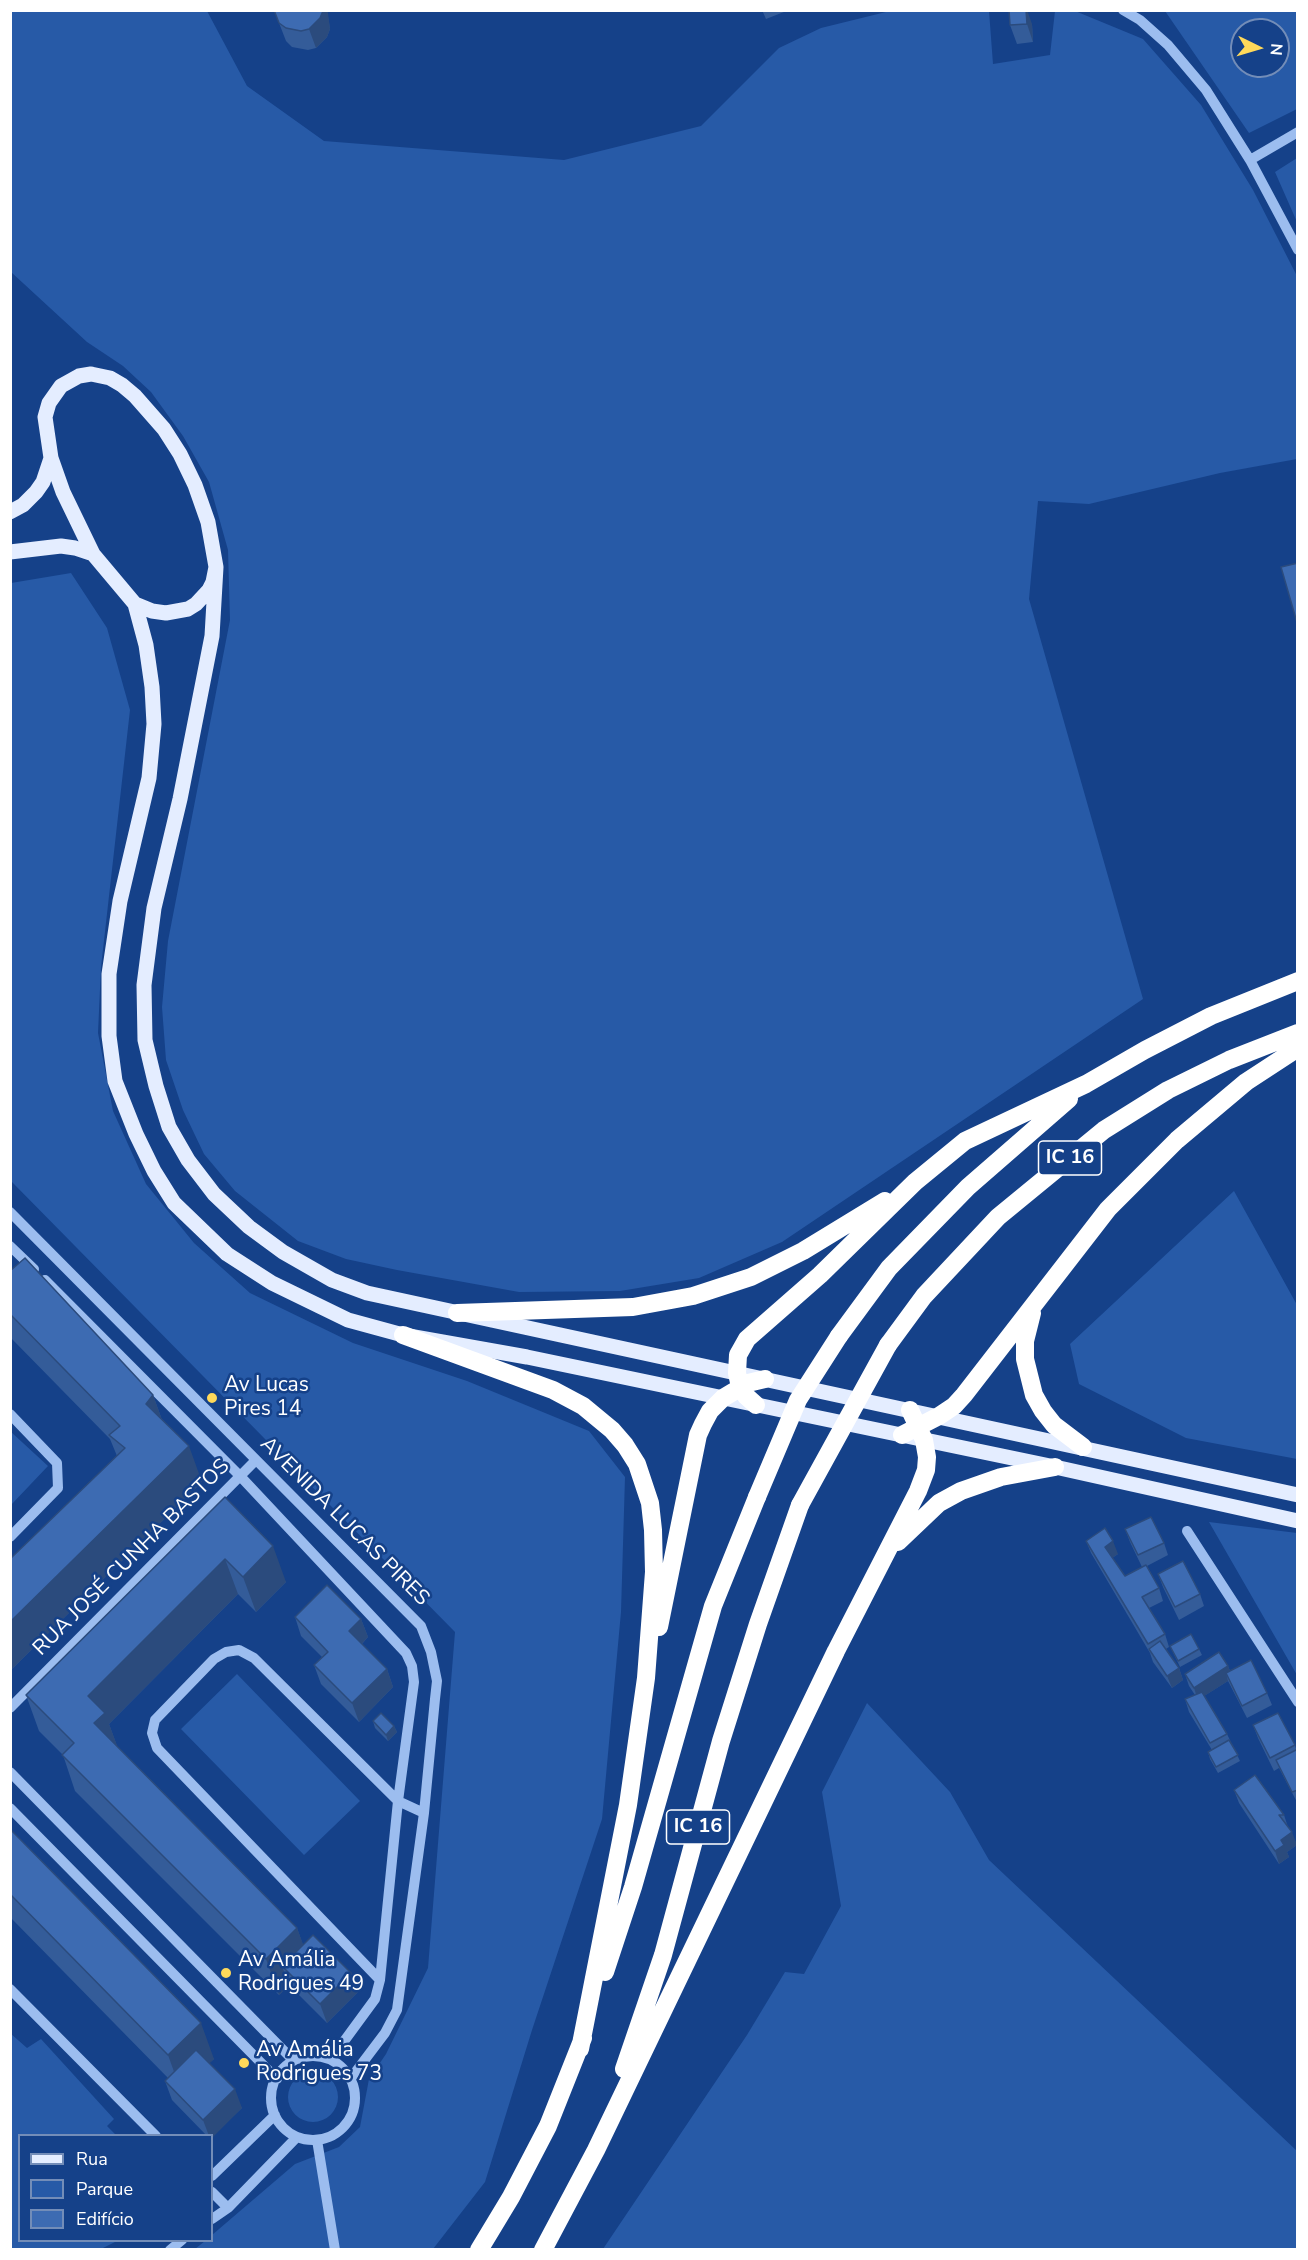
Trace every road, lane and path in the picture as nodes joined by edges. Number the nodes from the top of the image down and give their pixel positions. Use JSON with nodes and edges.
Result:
{"nodes":[{"id":1,"x":1123,"y":10,"type":"edge"},
{"id":2,"x":1298,"y":132,"type":"edge"},
{"id":3,"x":1250,"y":159,"type":"junction"},
{"id":4,"x":1298,"y":250,"type":"edge"},
{"id":5,"x":51,"y":458,"type":"junction"},
{"id":6,"x":10,"y":512,"type":"edge"},
{"id":7,"x":10,"y":552,"type":"edge"},
{"id":8,"x":93,"y":554,"type":"junction"},
{"id":9,"x":216,"y":567,"type":"junction"},
{"id":10,"x":135,"y":604,"type":"junction"},
{"id":11,"x":1298,"y":981,"type":"edge"},
{"id":12,"x":1298,"y":1033,"type":"edge"},
{"id":13,"x":1298,"y":1048,"type":"edge"},
{"id":14,"x":1086,"y":1084,"type":"junction"},
{"id":15,"x":915,"y":1182,"type":"junction"},
{"id":16,"x":10,"y":1212,"type":"edge"},
{"id":17,"x":10,"y":1246,"type":"edge"},
{"id":18,"x":1035,"y":1305,"type":"junction"},
{"id":19,"x":457,"y":1313,"type":"junction"},
{"id":20,"x":403,"y":1335,"type":"junction"},
{"id":21,"x":765,"y":1379,"type":"joint"},
{"id":22,"x":738,"y":1380,"type":"junction"},
{"id":23,"x":723,"y":1398,"type":"junction"},
{"id":24,"x":756,"y":1405,"type":"junction"},
{"id":25,"x":910,"y":1410,"type":"junction"},
{"id":26,"x":10,"y":1414,"type":"edge"},
{"id":27,"x":939,"y":1416,"type":"junction"},
{"id":28,"x":922,"y":1433,"type":"junction"},
{"id":29,"x":902,"y":1435,"type":"joint"},
{"id":30,"x":1083,"y":1447,"type":"junction"},
{"id":31,"x":255,"y":1461,"type":"junction"},
{"id":32,"x":1055,"y":1467,"type":"junction"},
{"id":33,"x":241,"y":1477,"type":"junction"},
{"id":34,"x":1298,"y":1494,"type":"edge"},
{"id":35,"x":1298,"y":1521,"type":"edge"},
{"id":36,"x":1187,"y":1531,"type":"dead end"},
{"id":37,"x":10,"y":1537,"type":"edge"},
{"id":38,"x":879,"y":1567,"type":"junction"},
{"id":39,"x":646,"y":1678,"type":"junction"},
{"id":40,"x":1298,"y":1702,"type":"edge"},
{"id":41,"x":10,"y":1708,"type":"edge"},
{"id":42,"x":10,"y":1772,"type":"edge"},
{"id":43,"x":398,"y":1801,"type":"junction"},
{"id":44,"x":10,"y":1808,"type":"edge"},
{"id":45,"x":424,"y":1813,"type":"junction"},
{"id":46,"x":381,"y":1980,"type":"junction"},
{"id":47,"x":10,"y":1989,"type":"edge"},
{"id":48,"x":579,"y":2049,"type":"junction"},
{"id":49,"x":331,"y":2059,"type":"junction"},
{"id":50,"x":293,"y":2060,"type":"junction"},
{"id":51,"x":351,"y":2078,"type":"junction"},
{"id":52,"x":277,"y":2079,"type":"junction"},
{"id":53,"x":275,"y":2115,"type":"junction"},
{"id":54,"x":154,"y":2134,"type":"edge"},
{"id":55,"x":297,"y":2137,"type":"junction"},
{"id":56,"x":317,"y":2140,"type":"junction"},
{"id":57,"x":596,"y":2150,"type":"junction"},
{"id":58,"x":213,"y":2175,"type":"edge"},
{"id":59,"x":213,"y":2193,"type":"edge"},
{"id":60,"x":228,"y":2208,"type":"junction"},
{"id":61,"x":213,"y":2218,"type":"edge"},
{"id":62,"x":335,"y":2250,"type":"edge"},
{"id":63,"x":480,"y":2250,"type":"edge"},
{"id":64,"x":543,"y":2250,"type":"edge"}],
"edges":[{"from":1,"to":3,"type":"street"},
{"from":2,"to":3,"type":"street"},
{"from":3,"to":4,"type":"street"},
{"from":5,"to":6,"type":"main road"},
{"from":5,"to":8,"type":"main road"},
{"from":5,"to":9,"type":"main road"},
{"from":7,"to":8,"type":"main road"},
{"from":8,"to":10,"type":"main road"},
{"from":9,"to":10,"type":"main road"},
{"from":9,"to":19,"type":"main road"},
{"from":10,"to":20,"type":"main road"},
{"from":11,"to":14,"type":"highway","number":"IC 16"},
{"from":12,"to":57,"type":"highway","number":"IC 16","bridge":true},
{"from":13,"to":18,"type":"highway"},
{"from":14,"to":15,"type":"highway"},
{"from":14,"to":48,"type":"highway","number":"IC 16","bridge":true},
{"from":15,"to":19,"type":"highway"},
{"from":15,"to":22,"type":"highway"},
{"from":16,"to":31,"type":"street","name":"AVENIDA LUCAS PIRES"},
{"from":17,"to":33,"type":"street","name":"AVENIDA LUCAS PIRES"},
{"from":18,"to":27,"type":"highway"},
{"from":18,"to":30,"type":"highway"},
{"from":19,"to":22,"type":"main road"},
{"from":20,"to":23,"type":"main road"},
{"from":20,"to":39,"type":"highway"},
{"from":21,"to":22,"type":"highway"},
{"from":21,"to":25,"type":"main road"},
{"from":22,"to":23,"type":"highway"},
{"from":22,"to":24,"type":"highway"},
{"from":23,"to":24,"type":"main road"},
{"from":23,"to":39,"type":"highway"},
{"from":24,"to":29,"type":"main road"},
{"from":25,"to":27,"type":"main road"},
{"from":25,"to":28,"type":"highway"},
{"from":26,"to":37,"type":"street"},
{"from":27,"to":28,"type":"highway"},
{"from":27,"to":30,"type":"main road"},
{"from":28,"to":29,"type":"highway"},
{"from":28,"to":32,"type":"main road"},
{"from":28,"to":38,"type":"highway"},
{"from":30,"to":34,"type":"main road"},
{"from":31,"to":33,"type":"street","name":"RUA JOSÉ CUNHA BASTOS"},
{"from":31,"to":45,"type":"street","name":"AVENIDA LUCAS PIRES"},
{"from":32,"to":35,"type":"main road"},
{"from":32,"to":38,"type":"highway"},
{"from":33,"to":41,"type":"street","name":"RUA JOSÉ CUNHA BASTOS"},
{"from":33,"to":43,"type":"street","name":"AVENIDA LUCAS PIRES"},
{"from":36,"to":40,"type":"street"},
{"from":38,"to":57,"type":"highway"},
{"from":39,"to":48,"type":"highway"},
{"from":42,"to":50,"type":"street"},
{"from":43,"to":45,"type":"street"},
{"from":43,"to":46,"type":"street","name":"AVENIDA LUCAS PIRES"},
{"from":43,"to":46,"type":"street"},
{"from":44,"to":52,"type":"street"},
{"from":45,"to":51,"type":"street","name":"AVENIDA LUCAS PIRES"},
{"from":46,"to":49,"type":"street","name":"AVENIDA LUCAS PIRES"},
{"from":47,"to":54,"type":"street"},
{"from":48,"to":63,"type":"highway","number":"IC 16"},
{"from":49,"to":50,"type":"street"},
{"from":49,"to":51,"type":"street"},
{"from":50,"to":52,"type":"street"},
{"from":51,"to":56,"type":"street"},
{"from":52,"to":53,"type":"street"},
{"from":53,"to":55,"type":"street"},
{"from":53,"to":58,"type":"street"},
{"from":55,"to":56,"type":"street"},
{"from":55,"to":60,"type":"street"},
{"from":56,"to":62,"type":"street"},
{"from":57,"to":64,"type":"highway","number":"IC 16"},
{"from":59,"to":60,"type":"street"},
{"from":60,"to":61,"type":"street"}]}
